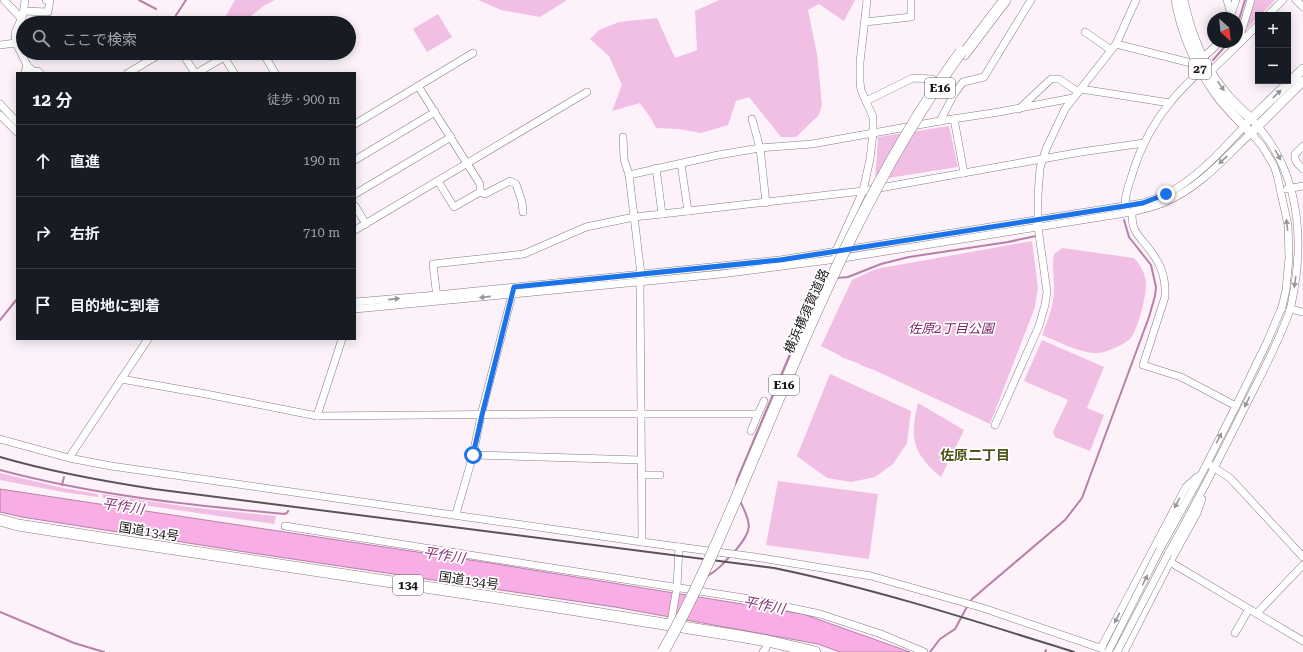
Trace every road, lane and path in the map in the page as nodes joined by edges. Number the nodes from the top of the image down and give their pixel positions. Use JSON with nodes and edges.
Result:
{"nodes":[{"id":1,"x":4,"y":0,"type":"edge"},
{"id":2,"x":25,"y":0,"type":"edge"},
{"id":3,"x":46,"y":0,"type":"edge"},
{"id":4,"x":867,"y":0,"type":"edge"},
{"id":5,"x":911,"y":0,"type":"edge"},
{"id":6,"x":1000,"y":0,"type":"edge"},
{"id":7,"x":1005,"y":0,"type":"edge"},
{"id":8,"x":1031,"y":0,"type":"edge"},
{"id":9,"x":1136,"y":0,"type":"edge"},
{"id":10,"x":1176,"y":0,"type":"edge"},
{"id":11,"x":1183,"y":0,"type":"edge"},
{"id":12,"x":1227,"y":0,"type":"edge"},
{"id":13,"x":1236,"y":0,"type":"edge"},
{"id":14,"x":1251,"y":0,"type":"edge"},
{"id":15,"x":1283,"y":0,"type":"edge"},
{"id":16,"x":1296,"y":0,"type":"edge"},
{"id":17,"x":1303,"y":7,"type":"edge"},
{"id":18,"x":24,"y":11,"type":"junction"},
{"id":19,"x":1229,"y":12,"type":"edge"},
{"id":20,"x":1232,"y":12,"type":"edge"},
{"id":21,"x":1271,"y":12,"type":"edge"},
{"id":22,"x":19,"y":16,"type":"edge"},
{"id":23,"x":22,"y":16,"type":"edge"},
{"id":24,"x":865,"y":22,"type":"junction"},
{"id":25,"x":1243,"y":26,"type":"edge"},
{"id":26,"x":1255,"y":28,"type":"edge"},
{"id":27,"x":1085,"y":32,"type":"dead end"},
{"id":28,"x":1243,"y":39,"type":"edge"},
{"id":29,"x":16,"y":43,"type":"edge"},
{"id":30,"x":1116,"y":44,"type":"junction"},
{"id":31,"x":0,"y":45,"type":"edge"},
{"id":32,"x":1215,"y":48,"type":"edge"},
{"id":33,"x":1231,"y":48,"type":"edge"},
{"id":34,"x":1111,"y":50,"type":"junction"},
{"id":35,"x":473,"y":53,"type":"dead end"},
{"id":36,"x":25,"y":60,"type":"edge"},
{"id":37,"x":149,"y":60,"type":"edge"},
{"id":38,"x":187,"y":60,"type":"edge"},
{"id":39,"x":219,"y":60,"type":"edge"},
{"id":40,"x":230,"y":60,"type":"edge"},
{"id":41,"x":267,"y":60,"type":"edge"},
{"id":42,"x":27,"y":65,"type":"junction"},
{"id":43,"x":1204,"y":65,"type":"junction"},
{"id":44,"x":1303,"y":70,"type":"edge"},
{"id":45,"x":25,"y":72,"type":"edge"},
{"id":46,"x":34,"y":72,"type":"edge"},
{"id":47,"x":130,"y":72,"type":"edge"},
{"id":48,"x":195,"y":72,"type":"edge"},
{"id":49,"x":198,"y":72,"type":"edge"},
{"id":50,"x":234,"y":72,"type":"edge"},
{"id":51,"x":274,"y":72,"type":"edge"},
{"id":52,"x":1303,"y":81,"type":"edge"},
{"id":53,"x":418,"y":86,"type":"junction"},
{"id":54,"x":1079,"y":90,"type":"junction"},
{"id":55,"x":587,"y":92,"type":"dead end"},
{"id":56,"x":954,"y":94,"type":"junction"},
{"id":57,"x":1073,"y":98,"type":"junction"},
{"id":58,"x":866,"y":100,"type":"junction"},
{"id":59,"x":1170,"y":103,"type":"junction"},
{"id":60,"x":0,"y":104,"type":"edge"},
{"id":61,"x":1019,"y":109,"type":"junction"},
{"id":62,"x":435,"y":112,"type":"junction"},
{"id":63,"x":0,"y":115,"type":"edge"},
{"id":64,"x":752,"y":119,"type":"dead end"},
{"id":65,"x":954,"y":119,"type":"junction"},
{"id":66,"x":15,"y":121,"type":"edge"},
{"id":67,"x":940,"y":121,"type":"junction"},
{"id":68,"x":356,"y":123,"type":"edge"},
{"id":69,"x":1251,"y":126,"type":"junction"},
{"id":70,"x":874,"y":133,"type":"junction"},
{"id":71,"x":450,"y":137,"type":"junction"},
{"id":72,"x":623,"y":137,"type":"dead end"},
{"id":73,"x":1144,"y":143,"type":"junction"},
{"id":74,"x":1303,"y":146,"type":"edge"},
{"id":75,"x":760,"y":148,"type":"junction"},
{"id":76,"x":356,"y":159,"type":"edge"},
{"id":77,"x":1042,"y":160,"type":"junction"},
{"id":78,"x":467,"y":164,"type":"junction"},
{"id":79,"x":681,"y":164,"type":"junction"},
{"id":80,"x":656,"y":168,"type":"junction"},
{"id":81,"x":1303,"y":169,"type":"edge"},
{"id":82,"x":964,"y":173,"type":"junction"},
{"id":83,"x":629,"y":175,"type":"junction"},
{"id":84,"x":438,"y":181,"type":"junction"},
{"id":85,"x":1303,"y":186,"type":"edge"},
{"id":86,"x":1290,"y":188,"type":"junction"},
{"id":87,"x":1281,"y":190,"type":"junction"},
{"id":88,"x":863,"y":191,"type":"junction"},
{"id":89,"x":480,"y":192,"type":"junction"},
{"id":90,"x":356,"y":193,"type":"edge"},
{"id":91,"x":766,"y":203,"type":"junction"},
{"id":92,"x":356,"y":208,"type":"edge"},
{"id":93,"x":1127,"y":210,"type":"junction"},
{"id":94,"x":688,"y":211,"type":"junction"},
{"id":95,"x":523,"y":212,"type":"dead end"},
{"id":96,"x":662,"y":214,"type":"junction"},
{"id":97,"x":634,"y":217,"type":"junction"},
{"id":98,"x":1038,"y":223,"type":"junction"},
{"id":99,"x":366,"y":224,"type":"junction"},
{"id":100,"x":356,"y":229,"type":"edge"},
{"id":101,"x":836,"y":255,"type":"junction"},
{"id":102,"x":640,"y":278,"type":"junction"},
{"id":103,"x":513,"y":291,"type":"junction"},
{"id":104,"x":437,"y":299,"type":"junction"},
{"id":105,"x":356,"y":302,"type":"edge"},
{"id":106,"x":1290,"y":309,"type":"junction"},
{"id":107,"x":356,"y":310,"type":"edge"},
{"id":108,"x":1303,"y":312,"type":"edge"},
{"id":109,"x":147,"y":340,"type":"edge"},
{"id":110,"x":342,"y":340,"type":"edge"},
{"id":111,"x":121,"y":379,"type":"junction"},
{"id":112,"x":764,"y":401,"type":"dead end"},
{"id":113,"x":1236,"y":406,"type":"junction"},
{"id":114,"x":641,"y":414,"type":"junction"},
{"id":115,"x":758,"y":414,"type":"junction"},
{"id":116,"x":482,"y":415,"type":"junction"},
{"id":117,"x":317,"y":416,"type":"junction"},
{"id":118,"x":995,"y":425,"type":"dead end"},
{"id":119,"x":751,"y":431,"type":"dead end"},
{"id":120,"x":0,"y":439,"type":"edge"},
{"id":121,"x":473,"y":455,"type":"junction"},
{"id":122,"x":69,"y":458,"type":"junction"},
{"id":123,"x":641,"y":460,"type":"junction"},
{"id":124,"x":1207,"y":463,"type":"junction"},
{"id":125,"x":1215,"y":467,"type":"junction"},
{"id":126,"x":1202,"y":473,"type":"junction"},
{"id":127,"x":641,"y":475,"type":"junction"},
{"id":128,"x":660,"y":475,"type":"dead end"},
{"id":129,"x":1206,"y":484,"type":"junction"},
{"id":130,"x":456,"y":514,"type":"junction"},
{"id":131,"x":0,"y":520,"type":"edge"},
{"id":132,"x":285,"y":526,"type":"dead end"},
{"id":133,"x":0,"y":528,"type":"edge"},
{"id":134,"x":642,"y":542,"type":"junction"},
{"id":135,"x":679,"y":547,"type":"junction"},
{"id":136,"x":1303,"y":557,"type":"edge"},
{"id":137,"x":1170,"y":562,"type":"junction"},
{"id":138,"x":1303,"y":565,"type":"edge"},
{"id":139,"x":677,"y":589,"type":"junction"},
{"id":140,"x":1249,"y":609,"type":"junction"},
{"id":141,"x":1257,"y":613,"type":"junction"},
{"id":142,"x":671,"y":626,"type":"junction"},
{"id":143,"x":1235,"y":633,"type":"dead end"},
{"id":144,"x":1108,"y":636,"type":"junction"},
{"id":145,"x":1303,"y":641,"type":"edge"},
{"id":146,"x":1129,"y":643,"type":"junction"},
{"id":147,"x":766,"y":647,"type":"edge"},
{"id":148,"x":1105,"y":650,"type":"edge"},
{"id":149,"x":663,"y":652,"type":"edge"},
{"id":150,"x":668,"y":652,"type":"edge"},
{"id":151,"x":785,"y":652,"type":"edge"},
{"id":152,"x":815,"y":652,"type":"edge"},
{"id":153,"x":923,"y":652,"type":"edge"},
{"id":154,"x":1112,"y":652,"type":"edge"},
{"id":155,"x":1117,"y":652,"type":"edge"},
{"id":156,"x":1124,"y":652,"type":"edge"}],
"edges":[{"from":1,"to":22,"type":"street"},
{"from":2,"to":18,"type":"street"},
{"from":3,"to":18,"type":"street"},
{"from":4,"to":24,"type":"street"},
{"from":5,"to":24,"type":"street"},
{"from":6,"to":149,"type":"highway","name":"横浜横須賀道路","number":"E16","bridge":true},
{"from":7,"to":150,"type":"highway","name":"横浜横須賀道路","number":"E16","bridge":true},
{"from":8,"to":56,"type":"street"},
{"from":9,"to":30,"type":"street"},
{"from":10,"to":43,"type":"main road","number":"27"},
{"from":11,"to":43,"type":"main road","number":"27"},
{"from":12,"to":19,"type":"street"},
{"from":13,"to":20,"type":"street"},
{"from":14,"to":25,"type":"street"},
{"from":15,"to":21,"type":"street"},
{"from":16,"to":17,"type":"street"},
{"from":18,"to":23,"type":"street"},
{"from":24,"to":58,"type":"street"},
{"from":26,"to":28,"type":"street"},
{"from":27,"to":34,"type":"street"},
{"from":29,"to":31,"type":"street"},
{"from":30,"to":34,"type":"street"},
{"from":30,"to":43,"type":"street"},
{"from":32,"to":43,"type":"street"},
{"from":33,"to":43,"type":"street"},
{"from":34,"to":54,"type":"street"},
{"from":35,"to":53,"type":"street"},
{"from":36,"to":42,"type":"street"},
{"from":37,"to":47,"type":"street"},
{"from":38,"to":48,"type":"street"},
{"from":39,"to":49,"type":"street"},
{"from":40,"to":50,"type":"street"},
{"from":41,"to":51,"type":"street"},
{"from":42,"to":45,"type":"street"},
{"from":42,"to":46,"type":"street"},
{"from":43,"to":59,"type":"street"},
{"from":43,"to":69,"type":"main road","number":"27"},
{"from":69,"to":44,"type":"main road","one_way":true},
{"from":52,"to":69,"type":"main road"},
{"from":53,"to":62,"type":"street"},
{"from":53,"to":68,"type":"street"},
{"from":54,"to":57,"type":"street"},
{"from":54,"to":59,"type":"street"},
{"from":54,"to":61,"type":"street"},
{"from":55,"to":78,"type":"street"},
{"from":56,"to":58,"type":"street"},
{"from":56,"to":67,"type":"street"},
{"from":57,"to":61,"type":"street"},
{"from":57,"to":77,"type":"street"},
{"from":58,"to":70,"type":"street"},
{"from":59,"to":73,"type":"street"},
{"from":60,"to":66,"type":"street"},
{"from":61,"to":65,"type":"street"},
{"from":62,"to":71,"type":"street"},
{"from":62,"to":76,"type":"street"},
{"from":63,"to":66,"type":"street"},
{"from":64,"to":75,"type":"street"},
{"from":65,"to":67,"type":"street"},
{"from":65,"to":82,"type":"street"},
{"from":67,"to":70,"type":"street"},
{"from":69,"to":86,"type":"street","one_way":true},
{"from":69,"to":87,"type":"street"},
{"from":69,"to":93,"type":"street"},
{"from":70,"to":75,"type":"street"},
{"from":70,"to":88,"type":"street"},
{"from":71,"to":78,"type":"street"},
{"from":71,"to":90,"type":"street"},
{"from":72,"to":83,"type":"street"},
{"from":73,"to":77,"type":"street"},
{"from":73,"to":93,"type":"street"},
{"from":74,"to":81,"type":"street"},
{"from":75,"to":79,"type":"street"},
{"from":75,"to":91,"type":"street"},
{"from":77,"to":82,"type":"street"},
{"from":77,"to":98,"type":"street"},
{"from":78,"to":84,"type":"street"},
{"from":78,"to":89,"type":"street"},
{"from":79,"to":80,"type":"street"},
{"from":79,"to":94,"type":"street"},
{"from":80,"to":83,"type":"street"},
{"from":80,"to":96,"type":"street"},
{"from":82,"to":88,"type":"street"},
{"from":83,"to":97,"type":"street"},
{"from":84,"to":89,"type":"street"},
{"from":84,"to":99,"type":"street"},
{"from":85,"to":86,"type":"street"},
{"from":86,"to":87,"type":"street"},
{"from":86,"to":106,"type":"street","one_way":true},
{"from":113,"to":87,"type":"street","one_way":true},
{"from":88,"to":91,"type":"street"},
{"from":88,"to":101,"type":"street"},
{"from":89,"to":95,"type":"street"},
{"from":91,"to":94,"type":"street"},
{"from":92,"to":99,"type":"street"},
{"from":93,"to":98,"type":"street"},
{"from":93,"to":113,"type":"street"},
{"from":94,"to":96,"type":"street"},
{"from":96,"to":97,"type":"street"},
{"from":97,"to":102,"type":"street"},
{"from":97,"to":104,"type":"street"},
{"from":98,"to":101,"type":"street"},
{"from":98,"to":118,"type":"street"},
{"from":99,"to":100,"type":"street"},
{"from":101,"to":102,"type":"street"},
{"from":102,"to":103,"type":"street"},
{"from":102,"to":114,"type":"street"},
{"from":103,"to":104,"type":"street"},
{"from":103,"to":116,"type":"street"},
{"from":105,"to":104,"type":"street","one_way":true},
{"from":104,"to":107,"type":"street"},
{"from":106,"to":108,"type":"street"},
{"from":106,"to":125,"type":"street","one_way":true},
{"from":109,"to":111,"type":"street"},
{"from":110,"to":117,"type":"street"},
{"from":111,"to":117,"type":"street"},
{"from":111,"to":122,"type":"street"},
{"from":112,"to":115,"type":"street"},
{"from":124,"to":113,"type":"street","one_way":true},
{"from":114,"to":115,"type":"street"},
{"from":114,"to":116,"type":"street"},
{"from":114,"to":123,"type":"street"},
{"from":115,"to":119,"type":"street"},
{"from":116,"to":117,"type":"street"},
{"from":116,"to":121,"type":"street"},
{"from":120,"to":122,"type":"street"},
{"from":121,"to":123,"type":"street"},
{"from":121,"to":130,"type":"street"},
{"from":122,"to":130,"type":"street"},
{"from":123,"to":127,"type":"street"},
{"from":124,"to":125,"type":"street"},
{"from":124,"to":126,"type":"street"},
{"from":125,"to":129,"type":"street"},
{"from":125,"to":136,"type":"street"},
{"from":126,"to":144,"type":"street","one_way":true},
{"from":148,"to":126,"type":"street","one_way":true,"bridge":true},
{"from":127,"to":128,"type":"street"},
{"from":127,"to":134,"type":"street"},
{"from":129,"to":137,"type":"street"},
{"from":129,"to":155,"type":"street","bridge":true},
{"from":130,"to":134,"type":"street"},
{"from":131,"to":142,"type":"highway","name":"国道134号","number":"134"},
{"from":132,"to":139,"type":"street"},
{"from":133,"to":142,"type":"highway","name":"国道134号","number":"134"},
{"from":134,"to":135,"type":"street"},
{"from":135,"to":139,"type":"street"},
{"from":135,"to":148,"type":"street"},
{"from":137,"to":140,"type":"street"},
{"from":137,"to":146,"type":"street"},
{"from":138,"to":141,"type":"street"},
{"from":139,"to":142,"type":"street"},
{"from":139,"to":153,"type":"street"},
{"from":140,"to":141,"type":"street"},
{"from":140,"to":143,"type":"street"},
{"from":141,"to":145,"type":"street"},
{"from":142,"to":147,"type":"highway","name":"国道134号","number":"134"},
{"from":144,"to":146,"type":"street"},
{"from":144,"to":148,"type":"street"},
{"from":146,"to":156,"type":"street"},
{"from":147,"to":151,"type":"highway","name":"国道134号","number":"134"},
{"from":147,"to":152,"type":"highway","name":"国道134号","number":"134"},
{"from":148,"to":154,"type":"street"}]}
